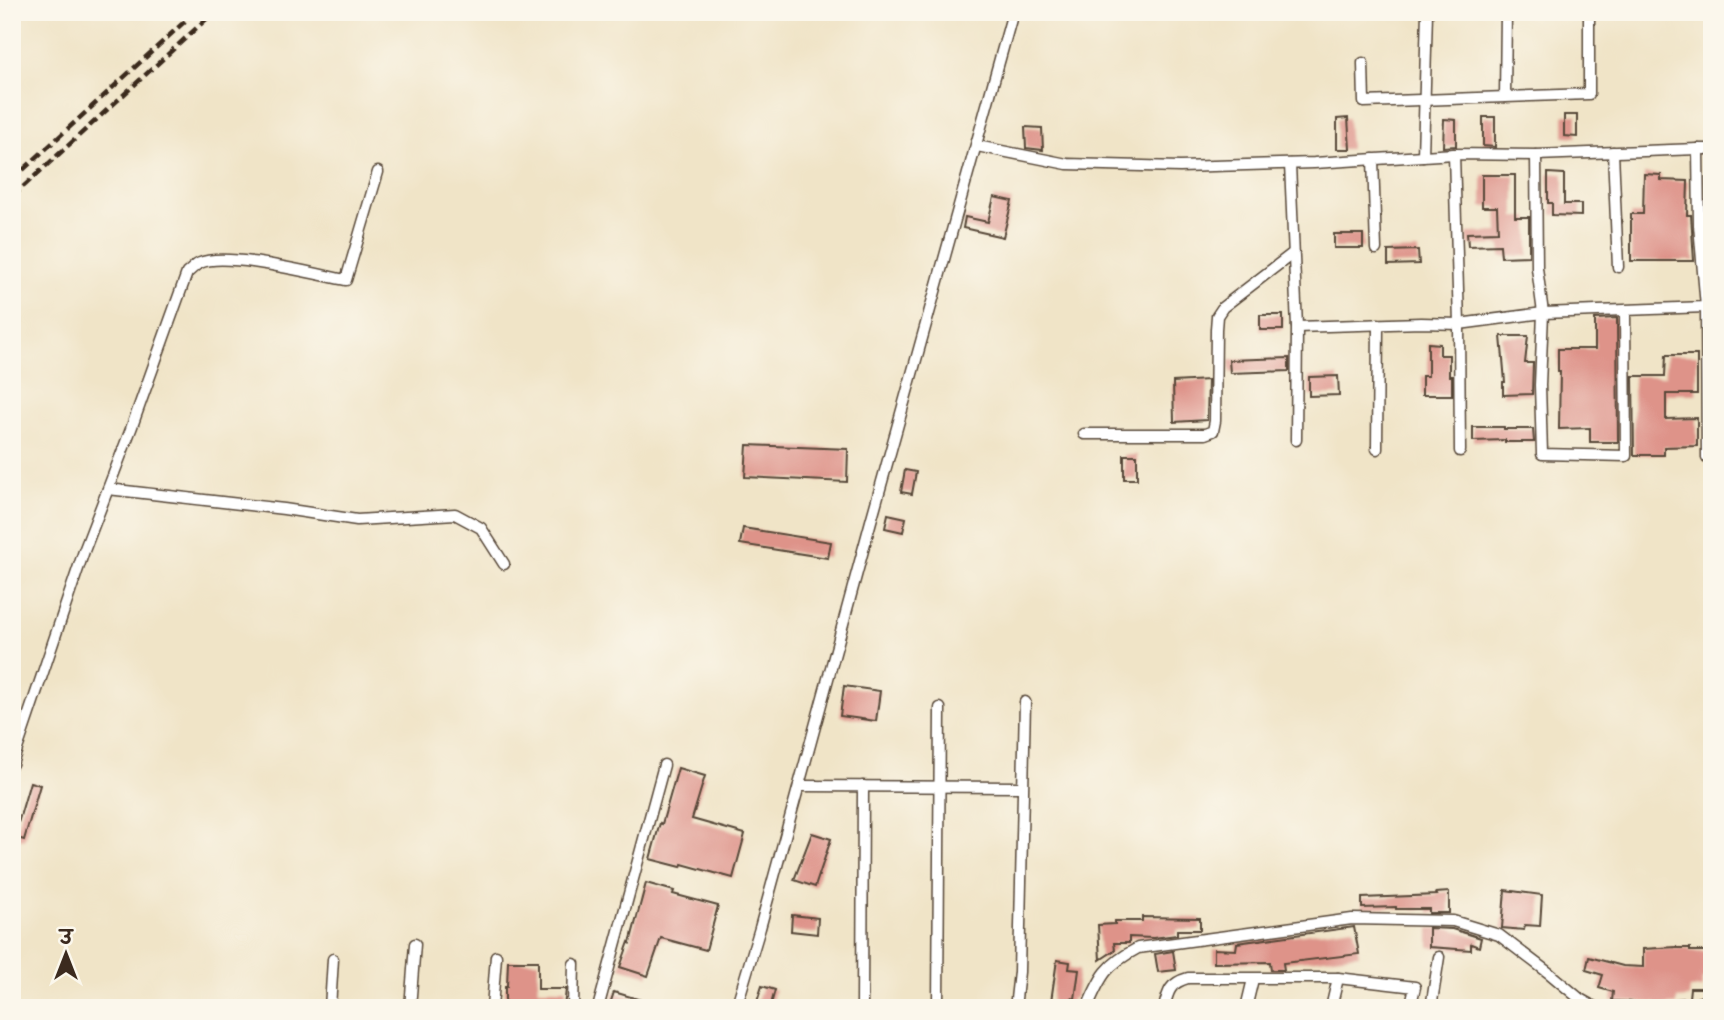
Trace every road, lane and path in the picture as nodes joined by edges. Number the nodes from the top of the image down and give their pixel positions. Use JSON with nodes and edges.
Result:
{"nodes":[{"id":1,"x":1013,"y":12,"type":"edge"},
{"id":2,"x":1427,"y":12,"type":"edge"},
{"id":3,"x":1506,"y":12,"type":"edge"},
{"id":4,"x":1589,"y":12,"type":"edge"},
{"id":5,"x":1363,"y":63,"type":"dead end"},
{"id":6,"x":1505,"y":97,"type":"junction"},
{"id":7,"x":1424,"y":100,"type":"junction"},
{"id":8,"x":977,"y":146,"type":"junction"},
{"id":9,"x":1698,"y":149,"type":"junction"},
{"id":10,"x":1712,"y":149,"type":"edge"},
{"id":11,"x":1613,"y":152,"type":"junction"},
{"id":12,"x":1454,"y":154,"type":"junction"},
{"id":13,"x":1536,"y":155,"type":"junction"},
{"id":14,"x":1423,"y":156,"type":"junction"},
{"id":15,"x":1374,"y":159,"type":"junction"},
{"id":16,"x":1290,"y":164,"type":"junction"},
{"id":17,"x":378,"y":172,"type":"dead end"},
{"id":18,"x":1376,"y":249,"type":"dead end"},
{"id":19,"x":1293,"y":254,"type":"junction"},
{"id":20,"x":1618,"y":267,"type":"dead end"},
{"id":21,"x":1706,"y":307,"type":"junction"},
{"id":22,"x":1625,"y":311,"type":"junction"},
{"id":23,"x":1543,"y":313,"type":"junction"},
{"id":24,"x":1378,"y":324,"type":"junction"},
{"id":25,"x":1459,"y":324,"type":"junction"},
{"id":26,"x":1297,"y":327,"type":"junction"},
{"id":27,"x":1084,"y":434,"type":"dead end"},
{"id":28,"x":1296,"y":440,"type":"dead end"},
{"id":29,"x":1377,"y":449,"type":"dead end"},
{"id":30,"x":1460,"y":451,"type":"dead end"},
{"id":31,"x":1707,"y":458,"type":"dead end"},
{"id":32,"x":108,"y":489,"type":"junction"},
{"id":33,"x":505,"y":564,"type":"dead end"},
{"id":34,"x":1025,"y":702,"type":"dead end"},
{"id":35,"x":940,"y":708,"type":"dead end"},
{"id":36,"x":12,"y":764,"type":"edge"},
{"id":37,"x":664,"y":765,"type":"dead end"},
{"id":38,"x":799,"y":786,"type":"junction"},
{"id":39,"x":863,"y":786,"type":"junction"},
{"id":40,"x":939,"y":787,"type":"junction"},
{"id":41,"x":1022,"y":788,"type":"junction"},
{"id":42,"x":415,"y":944,"type":"dead end"},
{"id":43,"x":496,"y":956,"type":"dead end"},
{"id":44,"x":1438,"y":957,"type":"dead end"},
{"id":45,"x":333,"y":959,"type":"dead end"},
{"id":46,"x":574,"y":964,"type":"dead end"},
{"id":47,"x":1338,"y":978,"type":"junction"},
{"id":48,"x":1253,"y":979,"type":"junction"},
{"id":49,"x":1415,"y":987,"type":"junction"},
{"id":50,"x":1434,"y":989,"type":"junction"},
{"id":51,"x":1712,"y":998,"type":"edge"},
{"id":52,"x":330,"y":1008,"type":"edge"},
{"id":53,"x":410,"y":1008,"type":"edge"},
{"id":54,"x":492,"y":1008,"type":"edge"},
{"id":55,"x":573,"y":1008,"type":"edge"},
{"id":56,"x":598,"y":1008,"type":"edge"},
{"id":57,"x":736,"y":1008,"type":"edge"},
{"id":58,"x":862,"y":1008,"type":"edge"},
{"id":59,"x":938,"y":1008,"type":"edge"},
{"id":60,"x":1015,"y":1008,"type":"edge"},
{"id":61,"x":1087,"y":1008,"type":"edge"},
{"id":62,"x":1164,"y":1008,"type":"edge"},
{"id":63,"x":1246,"y":1008,"type":"edge"},
{"id":64,"x":1331,"y":1008,"type":"edge"},
{"id":65,"x":1410,"y":1008,"type":"edge"},
{"id":66,"x":1431,"y":1008,"type":"edge"},
{"id":67,"x":1596,"y":1008,"type":"edge"},
{"id":68,"x":1684,"y":1008,"type":"edge"}],
"edges":[{"from":1,"to":8,"type":"street"},
{"from":2,"to":7,"type":"street"},
{"from":3,"to":6,"type":"street"},
{"from":4,"to":6,"type":"street"},
{"from":5,"to":7,"type":"street"},
{"from":6,"to":7,"type":"street"},
{"from":7,"to":14,"type":"street"},
{"from":8,"to":16,"type":"street"},
{"from":8,"to":38,"type":"street"},
{"from":9,"to":10,"type":"street"},
{"from":9,"to":11,"type":"street"},
{"from":9,"to":21,"type":"street"},
{"from":11,"to":13,"type":"street"},
{"from":11,"to":20,"type":"street"},
{"from":12,"to":13,"type":"street"},
{"from":12,"to":14,"type":"street"},
{"from":12,"to":25,"type":"street"},
{"from":13,"to":23,"type":"street"},
{"from":14,"to":15,"type":"street"},
{"from":15,"to":16,"type":"street"},
{"from":15,"to":18,"type":"street"},
{"from":16,"to":19,"type":"street"},
{"from":17,"to":32,"type":"street"},
{"from":19,"to":26,"type":"street"},
{"from":19,"to":27,"type":"street"},
{"from":21,"to":22,"type":"street"},
{"from":21,"to":31,"type":"street"},
{"from":22,"to":23,"type":"street"},
{"from":22,"to":23,"type":"street"},
{"from":23,"to":25,"type":"street"},
{"from":24,"to":25,"type":"street"},
{"from":24,"to":26,"type":"street"},
{"from":24,"to":29,"type":"street"},
{"from":25,"to":30,"type":"street"},
{"from":26,"to":28,"type":"street"},
{"from":32,"to":33,"type":"street"},
{"from":32,"to":36,"type":"street"},
{"from":34,"to":41,"type":"street"},
{"from":35,"to":40,"type":"street"},
{"from":37,"to":56,"type":"street"},
{"from":38,"to":39,"type":"street"},
{"from":38,"to":57,"type":"street"},
{"from":39,"to":40,"type":"street"},
{"from":39,"to":58,"type":"street"},
{"from":40,"to":41,"type":"street"},
{"from":40,"to":59,"type":"street"},
{"from":41,"to":60,"type":"street"},
{"from":42,"to":53,"type":"street"},
{"from":43,"to":54,"type":"street"},
{"from":44,"to":50,"type":"street"},
{"from":45,"to":52,"type":"street"},
{"from":46,"to":55,"type":"street"},
{"from":47,"to":48,"type":"street"},
{"from":47,"to":49,"type":"street"},
{"from":47,"to":64,"type":"street"},
{"from":48,"to":62,"type":"street"},
{"from":48,"to":63,"type":"street"},
{"from":49,"to":50,"type":"street"},
{"from":49,"to":65,"type":"street"},
{"from":50,"to":66,"type":"street"},
{"from":51,"to":68,"type":"street"},
{"from":61,"to":67,"type":"street"}]}
